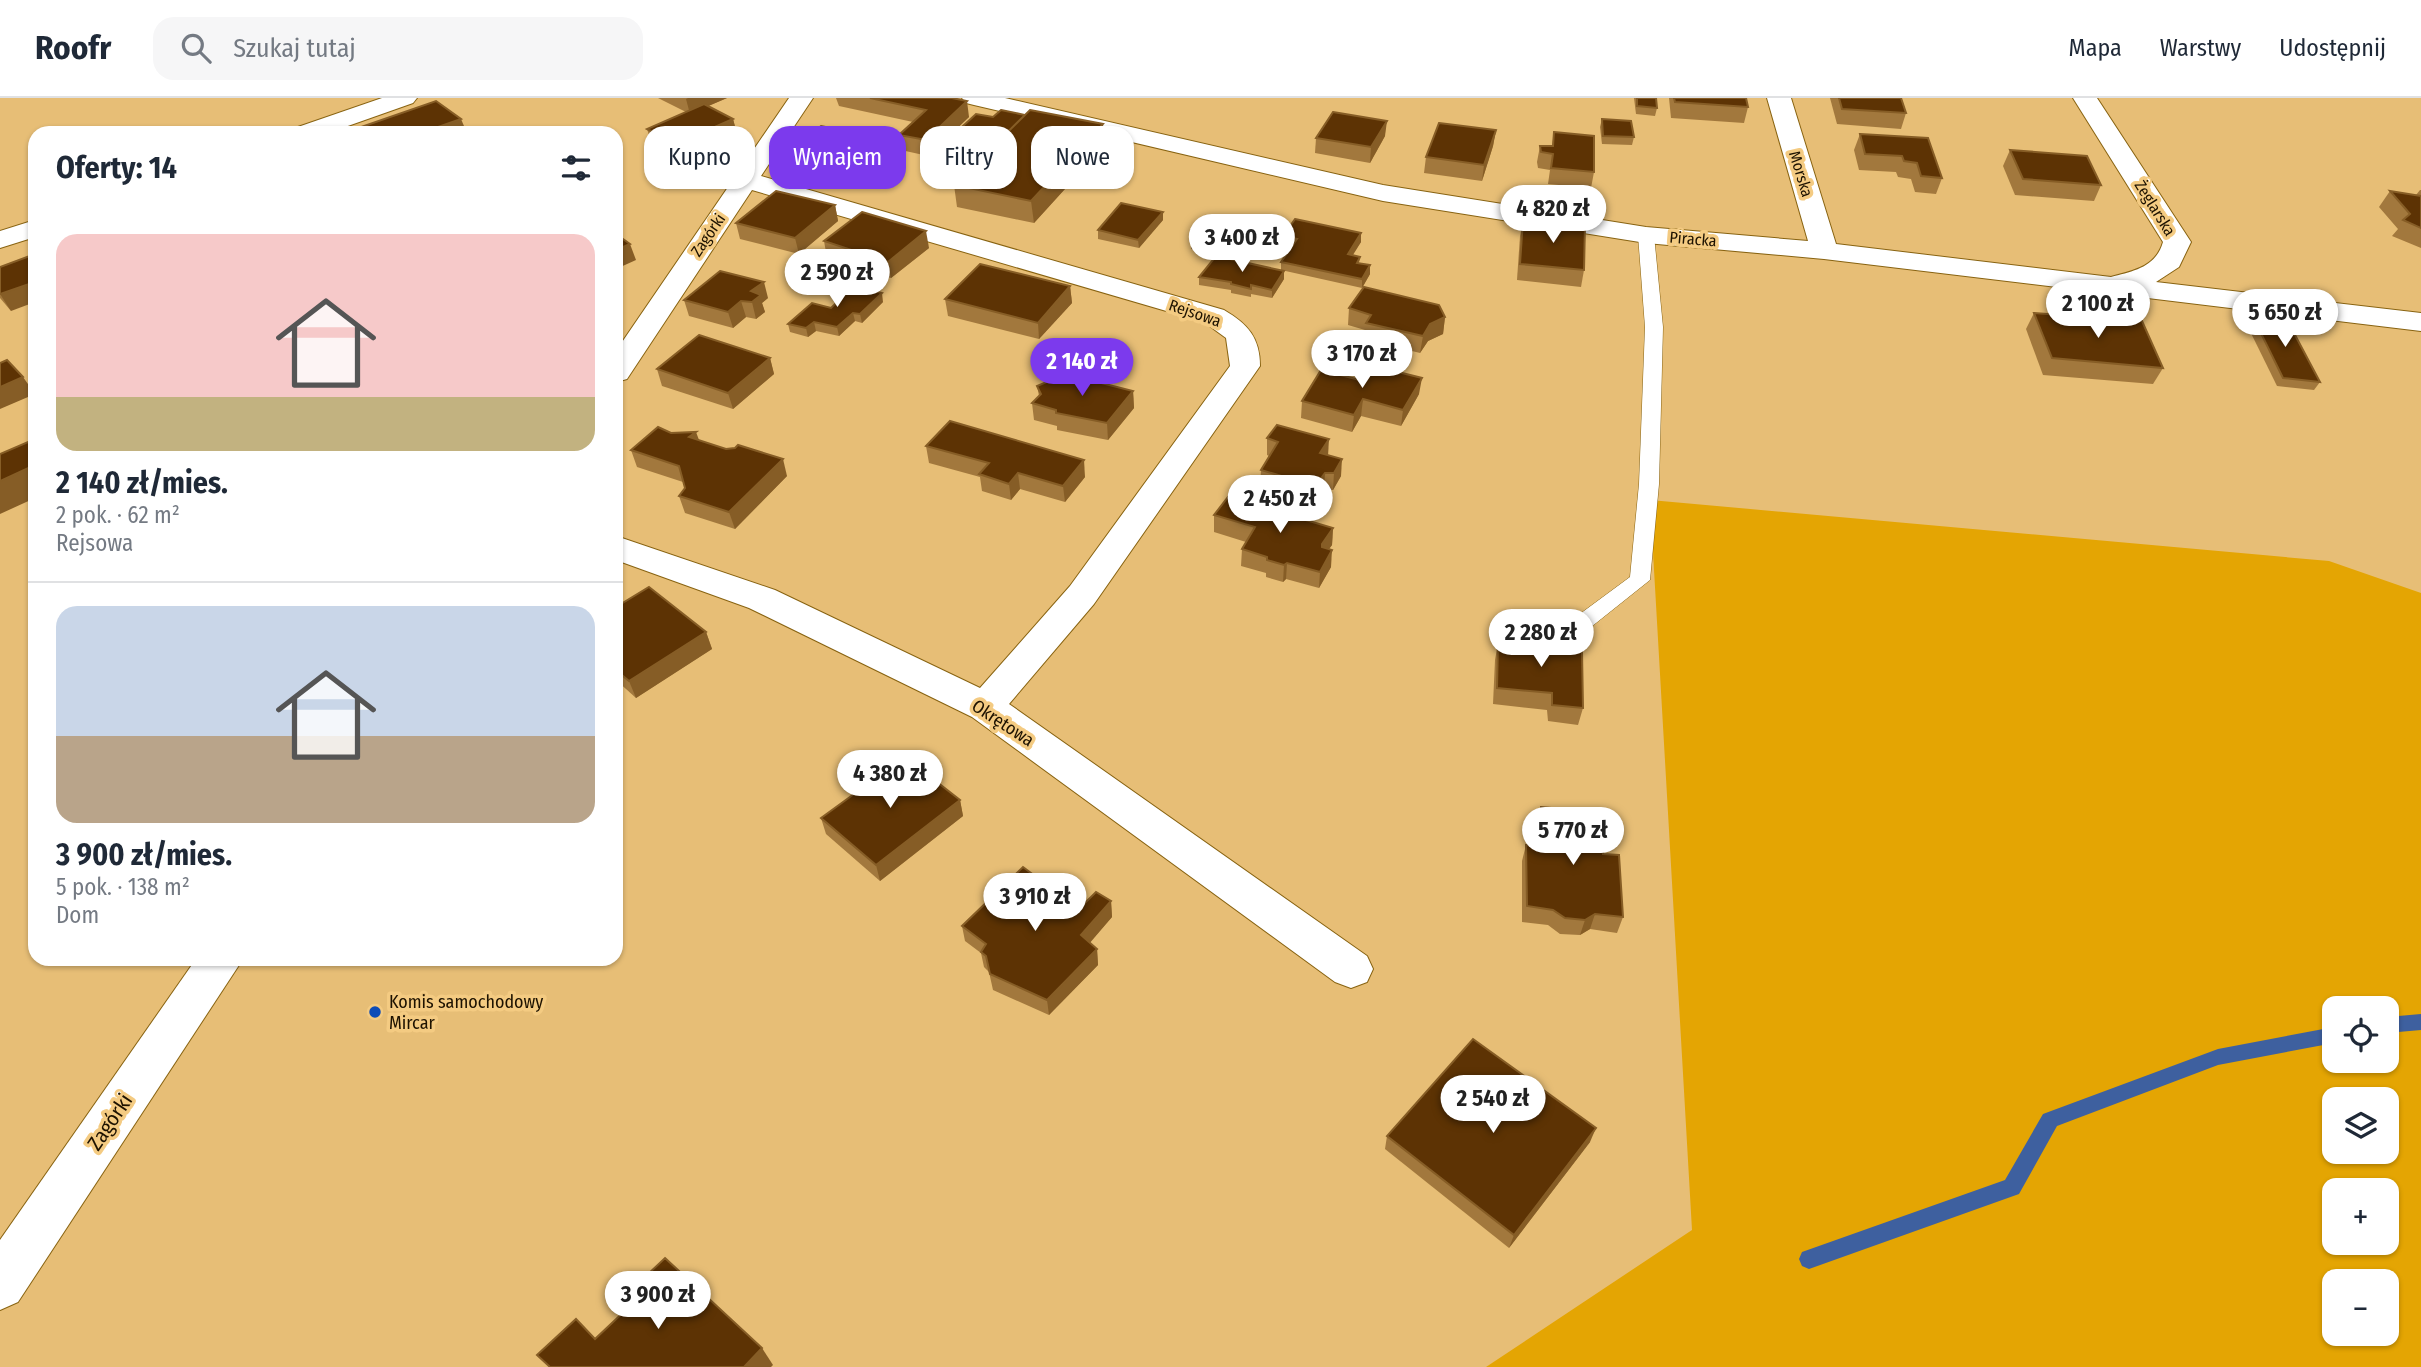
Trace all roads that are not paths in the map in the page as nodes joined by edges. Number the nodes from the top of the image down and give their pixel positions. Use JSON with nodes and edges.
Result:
{"nodes":[{"id":1,"x":405,"y":98,"type":"edge"},
{"id":2,"x":801,"y":98,"type":"edge"},
{"id":3,"x":974,"y":98,"type":"edge"},
{"id":4,"x":1779,"y":98,"type":"edge"},
{"id":5,"x":2085,"y":98,"type":"edge"},
{"id":6,"x":324,"y":126,"type":"edge"},
{"id":7,"x":755,"y":163,"type":"edge"},
{"id":8,"x":755,"y":182,"type":"edge"},
{"id":9,"x":737,"y":189,"type":"edge"},
{"id":10,"x":28,"y":230,"type":"edge"},
{"id":11,"x":1646,"y":235,"type":"junction"},
{"id":12,"x":0,"y":240,"type":"edge"},
{"id":13,"x":1824,"y":251,"type":"junction"},
{"id":14,"x":2107,"y":286,"type":"junction"},
{"id":15,"x":2421,"y":322,"type":"edge"},
{"id":16,"x":623,"y":362,"type":"edge"},
{"id":17,"x":623,"y":550,"type":"edge"},
{"id":18,"x":1573,"y":630,"type":"dead end"},
{"id":19,"x":985,"y":707,"type":"junction"},
{"id":20,"x":216,"y":966,"type":"edge"},
{"id":21,"x":1351,"y":969,"type":"dead end"},
{"id":22,"x":0,"y":1284,"type":"edge"}],
"edges":[{"from":1,"to":6,"type":"street"},
{"from":2,"to":7,"type":"street","name":"Zagórki"},
{"from":3,"to":11,"type":"street","name":"Piracka"},
{"from":4,"to":13,"type":"street","name":"Morska"},
{"from":5,"to":14,"type":"street","name":"Żeglarska"},
{"from":8,"to":19,"type":"street","name":"Rejsowa"},
{"from":9,"to":16,"type":"street","name":"Zagórki"},
{"from":10,"to":12,"type":"street"},
{"from":11,"to":13,"type":"street","name":"Piracka"},
{"from":11,"to":18,"type":"lane"},
{"from":13,"to":14,"type":"street","name":"Piracka"},
{"from":14,"to":15,"type":"street","name":"Piracka"},
{"from":17,"to":19,"type":"street","name":"Okrętowa"},
{"from":19,"to":21,"type":"street","name":"Okrętowa"},
{"from":20,"to":22,"type":"street","name":"Zagórki"}]}
